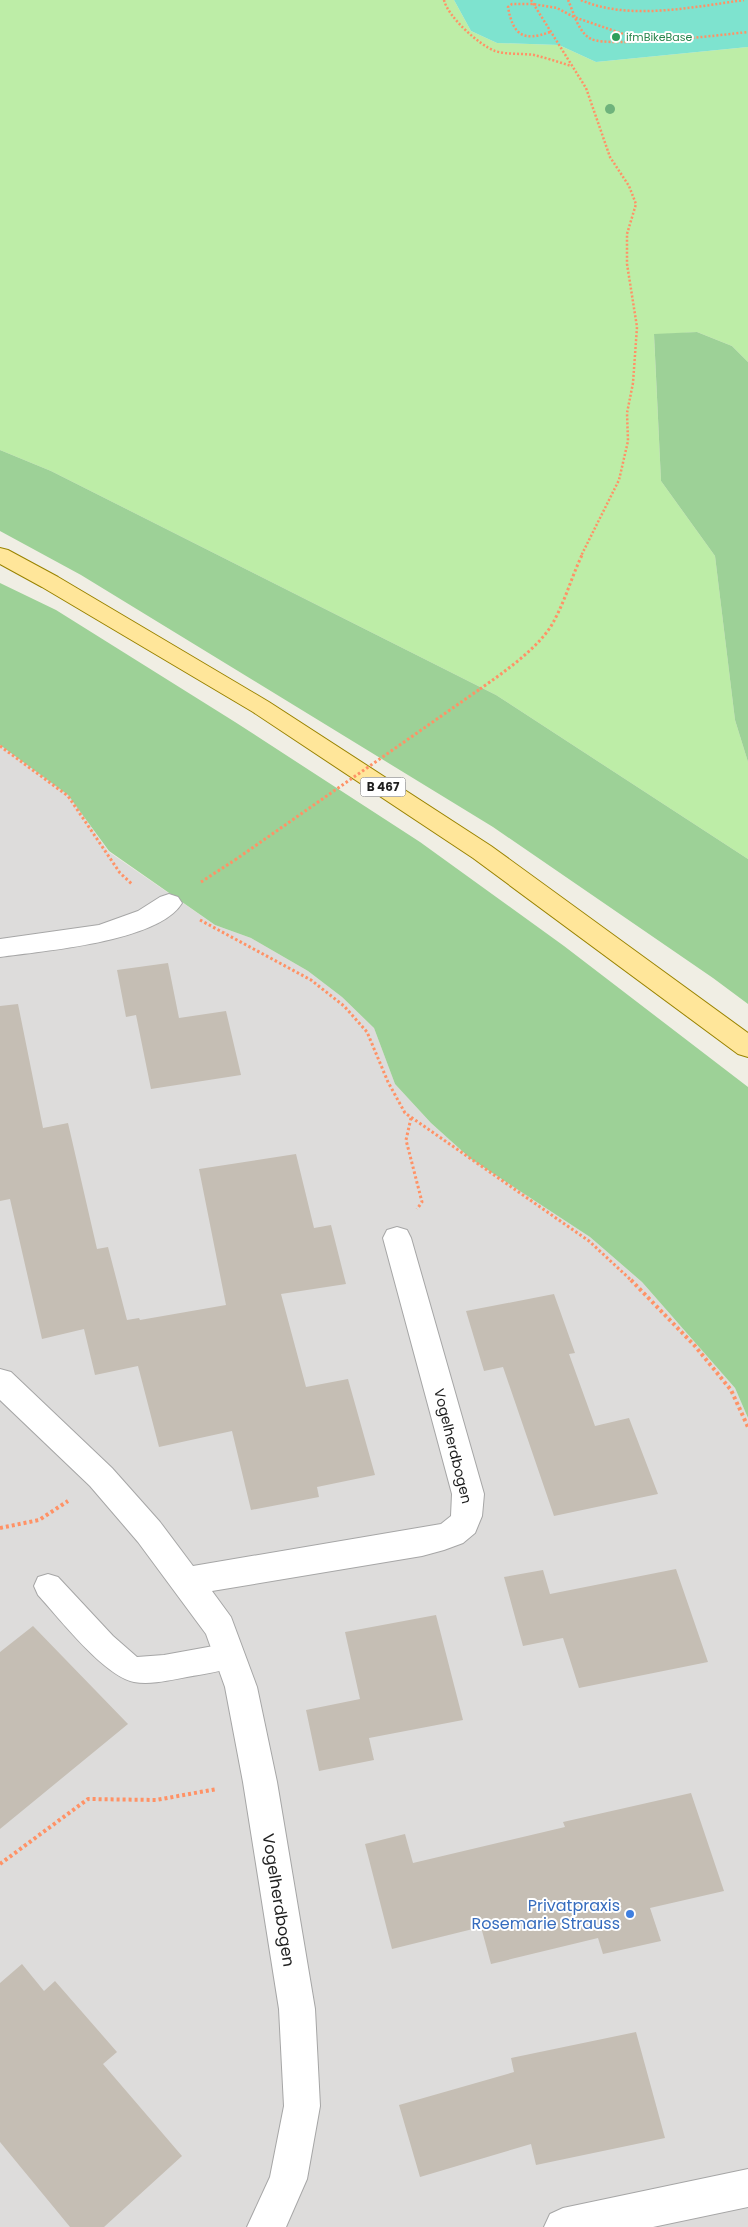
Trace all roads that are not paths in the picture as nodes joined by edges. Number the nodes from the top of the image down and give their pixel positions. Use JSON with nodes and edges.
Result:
{"nodes":[{"id":1,"x":0,"y":555,"type":"edge"},
{"id":2,"x":169,"y":903,"type":"road end"},
{"id":3,"x":0,"y":948,"type":"edge"},
{"id":4,"x":748,"y":1047,"type":"edge"},
{"id":5,"x":396,"y":1238,"type":"road end"},
{"id":6,"x":0,"y":1380,"type":"edge"},
{"id":7,"x":188,"y":1581,"type":"junction"},
{"id":8,"x":48,"y":1586,"type":"dead end"},
{"id":9,"x":230,"y":1656,"type":"junction"},
{"id":10,"x":748,"y":2188,"type":"edge"},
{"id":11,"x":266,"y":2227,"type":"edge"},
{"id":12,"x":563,"y":2227,"type":"edge"}],
"edges":[{"from":1,"to":4,"type":"main road","number":"B 467"},
{"from":2,"to":3,"type":"street"},
{"from":5,"to":7,"type":"street","name":"Vogelherdbogen"},
{"from":6,"to":7,"type":"street","name":"Vogelherdbogen"},
{"from":7,"to":9,"type":"street","name":"Vogelherdbogen"},
{"from":8,"to":9,"type":"lane"},
{"from":9,"to":11,"type":"street","name":"Vogelherdbogen"},
{"from":10,"to":12,"type":"street"}]}
